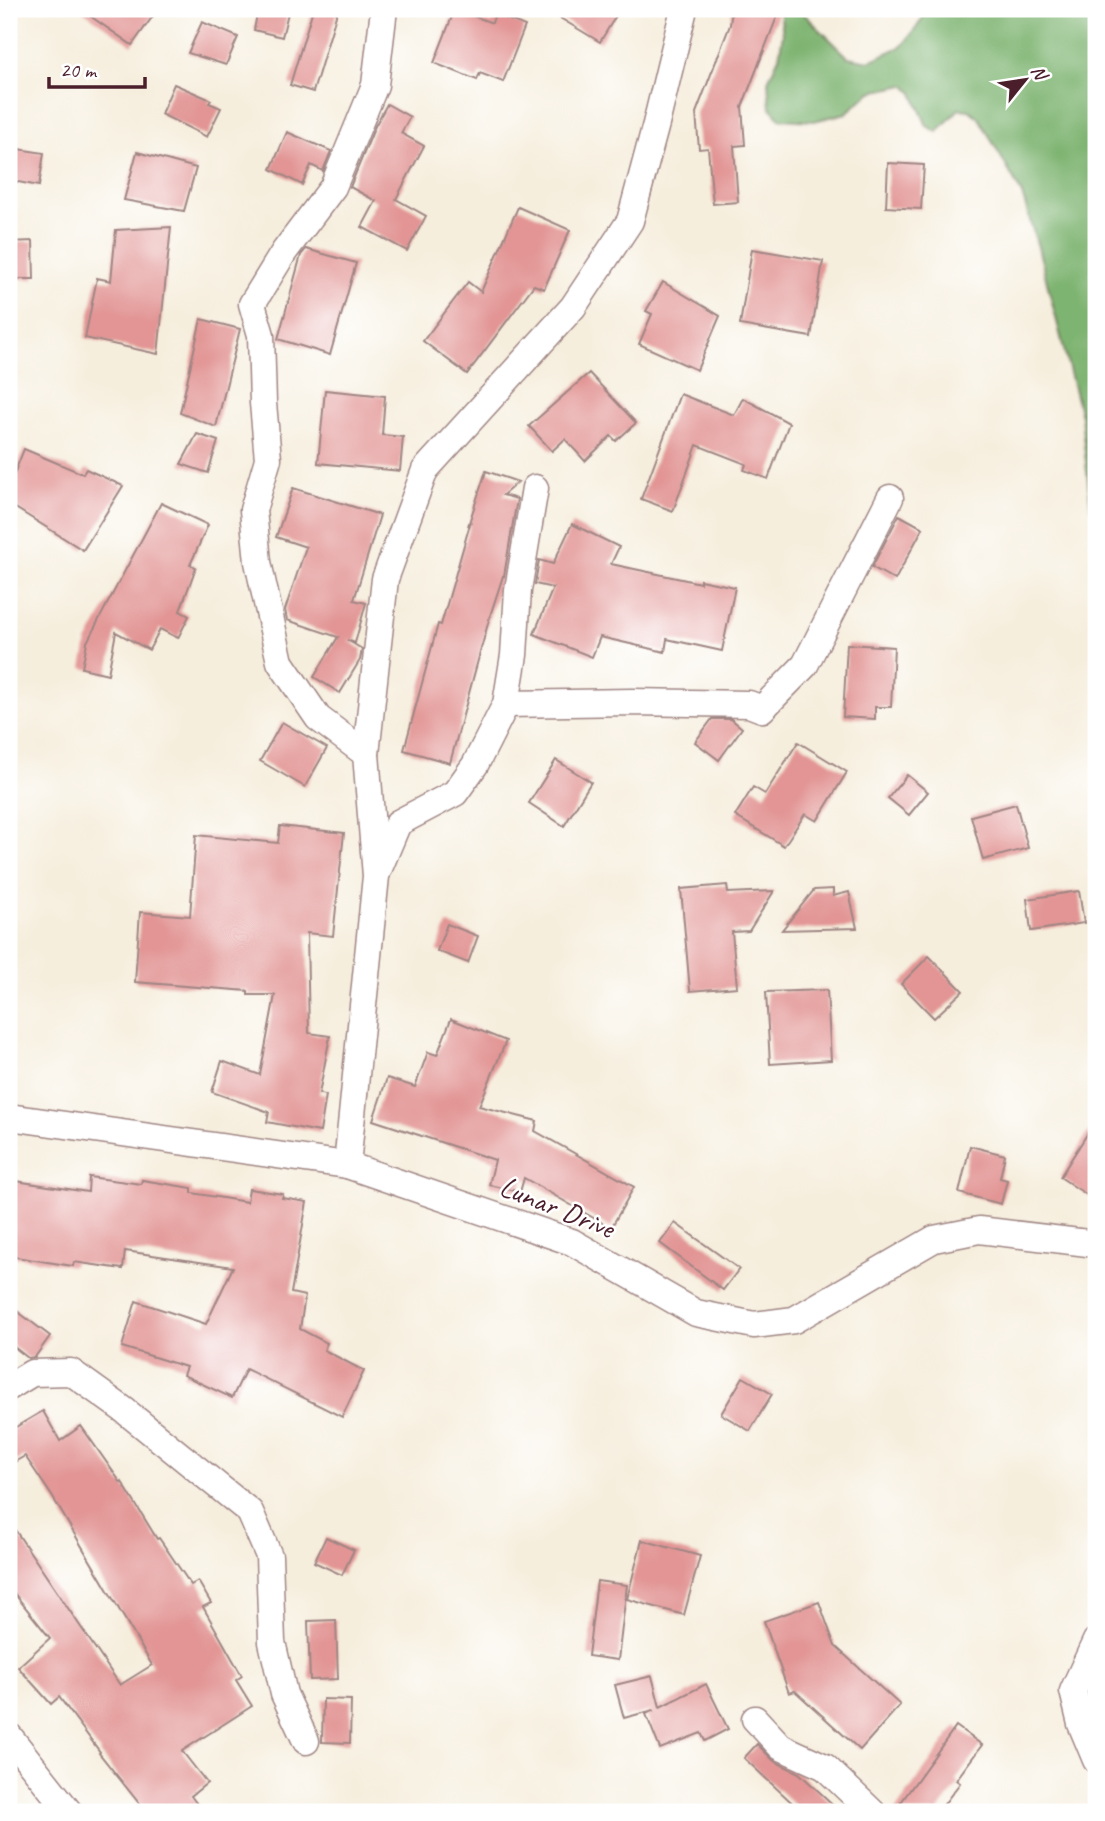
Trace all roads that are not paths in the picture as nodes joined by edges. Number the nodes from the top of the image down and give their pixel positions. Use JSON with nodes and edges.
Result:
{"nodes":[{"id":1,"x":384,"y":9,"type":"edge"},
{"id":2,"x":684,"y":9,"type":"edge"},
{"id":3,"x":535,"y":488,"type":"dead end"},
{"id":4,"x":890,"y":498,"type":"dead end"},
{"id":5,"x":506,"y":704,"type":"junction"},
{"id":6,"x":366,"y":754,"type":"junction"},
{"id":7,"x":376,"y":876,"type":"junction"},
{"id":8,"x":9,"y":1117,"type":"edge"},
{"id":9,"x":347,"y":1165,"type":"junction"},
{"id":10,"x":1096,"y":1244,"type":"edge"},
{"id":11,"x":9,"y":1387,"type":"edge"},
{"id":12,"x":1096,"y":1641,"type":"edge"},
{"id":13,"x":755,"y":1719,"type":"dead end"},
{"id":14,"x":9,"y":1736,"type":"edge"},
{"id":15,"x":306,"y":1741,"type":"dead end"},
{"id":16,"x":1096,"y":1760,"type":"edge"},
{"id":17,"x":69,"y":1812,"type":"edge"},
{"id":18,"x":872,"y":1812,"type":"edge"}],
"edges":[{"from":1,"to":6,"type":"street"},
{"from":2,"to":6,"type":"street"},
{"from":3,"to":5,"type":"street"},
{"from":4,"to":5,"type":"street"},
{"from":5,"to":7,"type":"street"},
{"from":6,"to":7,"type":"street"},
{"from":7,"to":9,"type":"street"},
{"from":8,"to":9,"type":"street","name":"Lunar Drive"},
{"from":9,"to":10,"type":"street","name":"Lunar Drive"},
{"from":11,"to":15,"type":"street"},
{"from":12,"to":16,"type":"street"},
{"from":13,"to":18,"type":"street"},
{"from":14,"to":17,"type":"street"}]}
